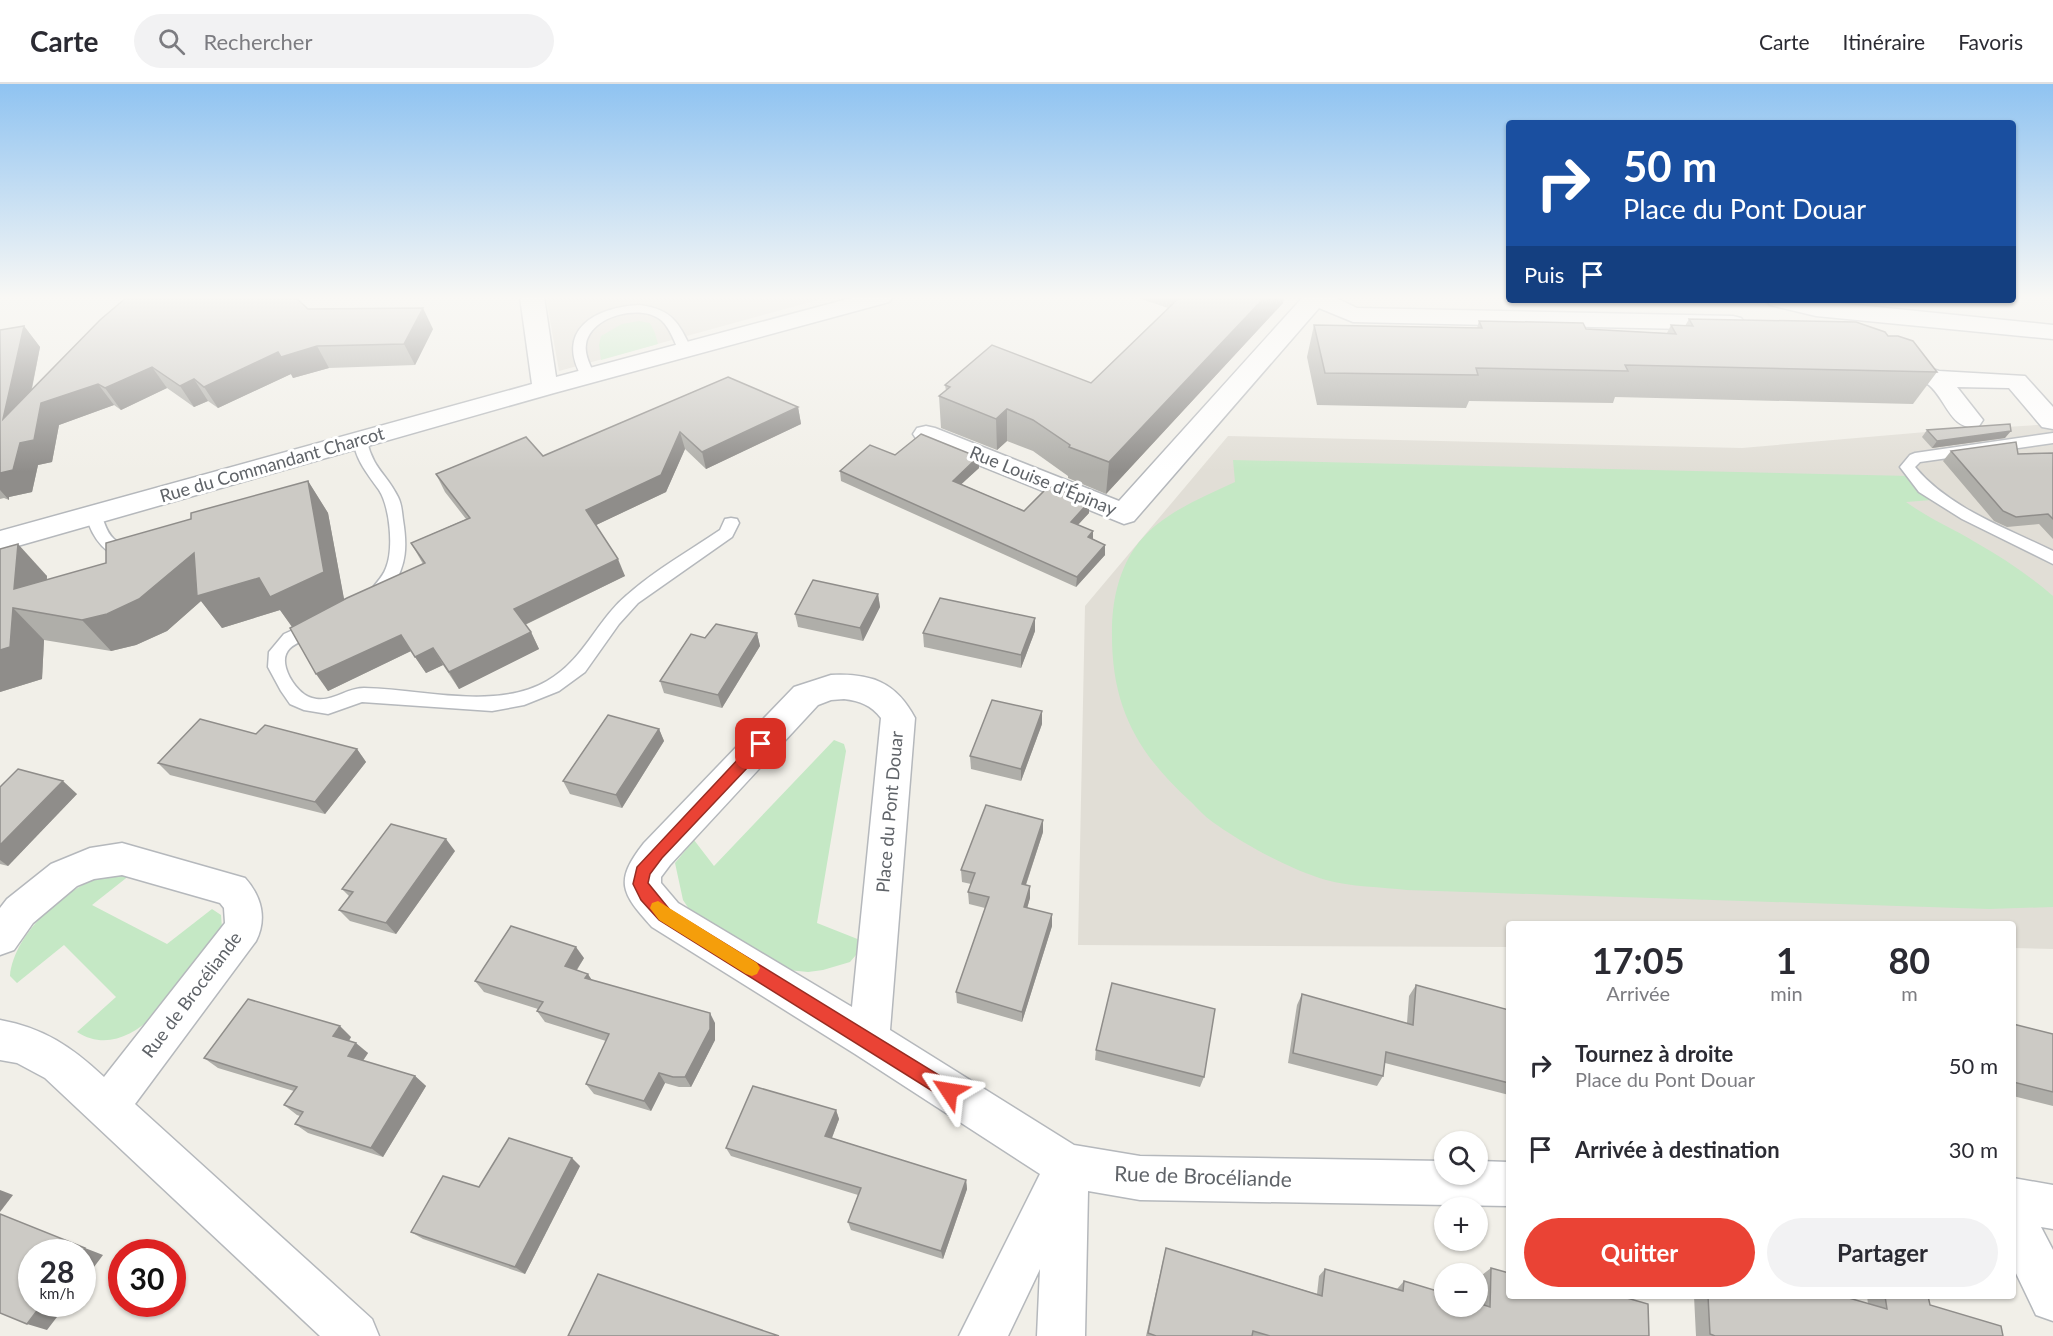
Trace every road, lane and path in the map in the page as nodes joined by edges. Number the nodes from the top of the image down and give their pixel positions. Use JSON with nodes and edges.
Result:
{"nodes":[{"id":1,"x":540,"y":355,"type":"edge"},
{"id":2,"x":582,"y":355,"type":"edge"},
{"id":3,"x":665,"y":355,"type":"edge"},
{"id":4,"x":1264,"y":355,"type":"edge"},
{"id":5,"x":1873,"y":357,"type":"edge"},
{"id":6,"x":588,"y":376,"type":"junction"},
{"id":7,"x":1937,"y":379,"type":"junction"},
{"id":8,"x":544,"y":388,"type":"junction"},
{"id":9,"x":1970,"y":420,"type":"dead end"},
{"id":10,"x":2052,"y":429,"type":"edge"},
{"id":11,"x":926,"y":434,"type":"edge"},
{"id":12,"x":360,"y":441,"type":"junction"},
{"id":13,"x":94,"y":515,"type":"junction"},
{"id":14,"x":731,"y":523,"type":"dead end"},
{"id":15,"x":0,"y":541,"type":"edge"},
{"id":16,"x":149,"y":549,"type":"edge"},
{"id":17,"x":2053,"y":558,"type":"edge"},
{"id":18,"x":357,"y":607,"type":"edge"},
{"id":19,"x":328,"y":622,"type":"edge"},
{"id":20,"x":0,"y":939,"type":"edge"},
{"id":21,"x":0,"y":1040,"type":"edge"},
{"id":22,"x":869,"y":1040,"type":"junction"},
{"id":23,"x":107,"y":1107,"type":"junction"},
{"id":24,"x":1067,"y":1166,"type":"junction"},
{"id":25,"x":1506,"y":1184,"type":"edge"},
{"id":26,"x":2016,"y":1201,"type":"edge"},
{"id":27,"x":2053,"y":1207,"type":"edge"},
{"id":28,"x":2016,"y":1225,"type":"edge"},
{"id":29,"x":2053,"y":1298,"type":"edge"},
{"id":30,"x":355,"y":1336,"type":"edge"},
{"id":31,"x":983,"y":1336,"type":"edge"},
{"id":32,"x":1061,"y":1336,"type":"edge"}],
"edges":[{"from":1,"to":8,"type":"street"},
{"from":2,"to":6,"type":"lane"},
{"from":3,"to":6,"type":"street","name":"Rue du Commandant Charcot"},
{"from":4,"to":11,"type":"street","name":"Rue Louise d'Épinay"},
{"from":5,"to":7,"type":"street"},
{"from":6,"to":8,"type":"street","name":"Rue du Commandant Charcot"},
{"from":7,"to":9,"type":"street"},
{"from":7,"to":10,"type":"street"},
{"from":8,"to":12,"type":"street","name":"Rue du Commandant Charcot"},
{"from":10,"to":17,"type":"lane"},
{"from":12,"to":13,"type":"street","name":"Rue du Commandant Charcot"},
{"from":12,"to":18,"type":"lane"},
{"from":13,"to":15,"type":"street","name":"Rue du Commandant Charcot"},
{"from":13,"to":16,"type":"lane"},
{"from":14,"to":19,"type":"lane"},
{"from":20,"to":23,"type":"street","name":"Rue de Brocéliande"},
{"from":21,"to":23,"type":"street"},
{"from":22,"to":22,"type":"street","name":"Place du Pont Douar"},
{"from":22,"to":24,"type":"street","name":"Place du Pont Douar"},
{"from":23,"to":30,"type":"street"},
{"from":24,"to":25,"type":"street","name":"Rue de Brocéliande"},
{"from":24,"to":31,"type":"street"},
{"from":24,"to":32,"type":"street"},
{"from":26,"to":27,"type":"street"},
{"from":28,"to":29,"type":"street"}]}
